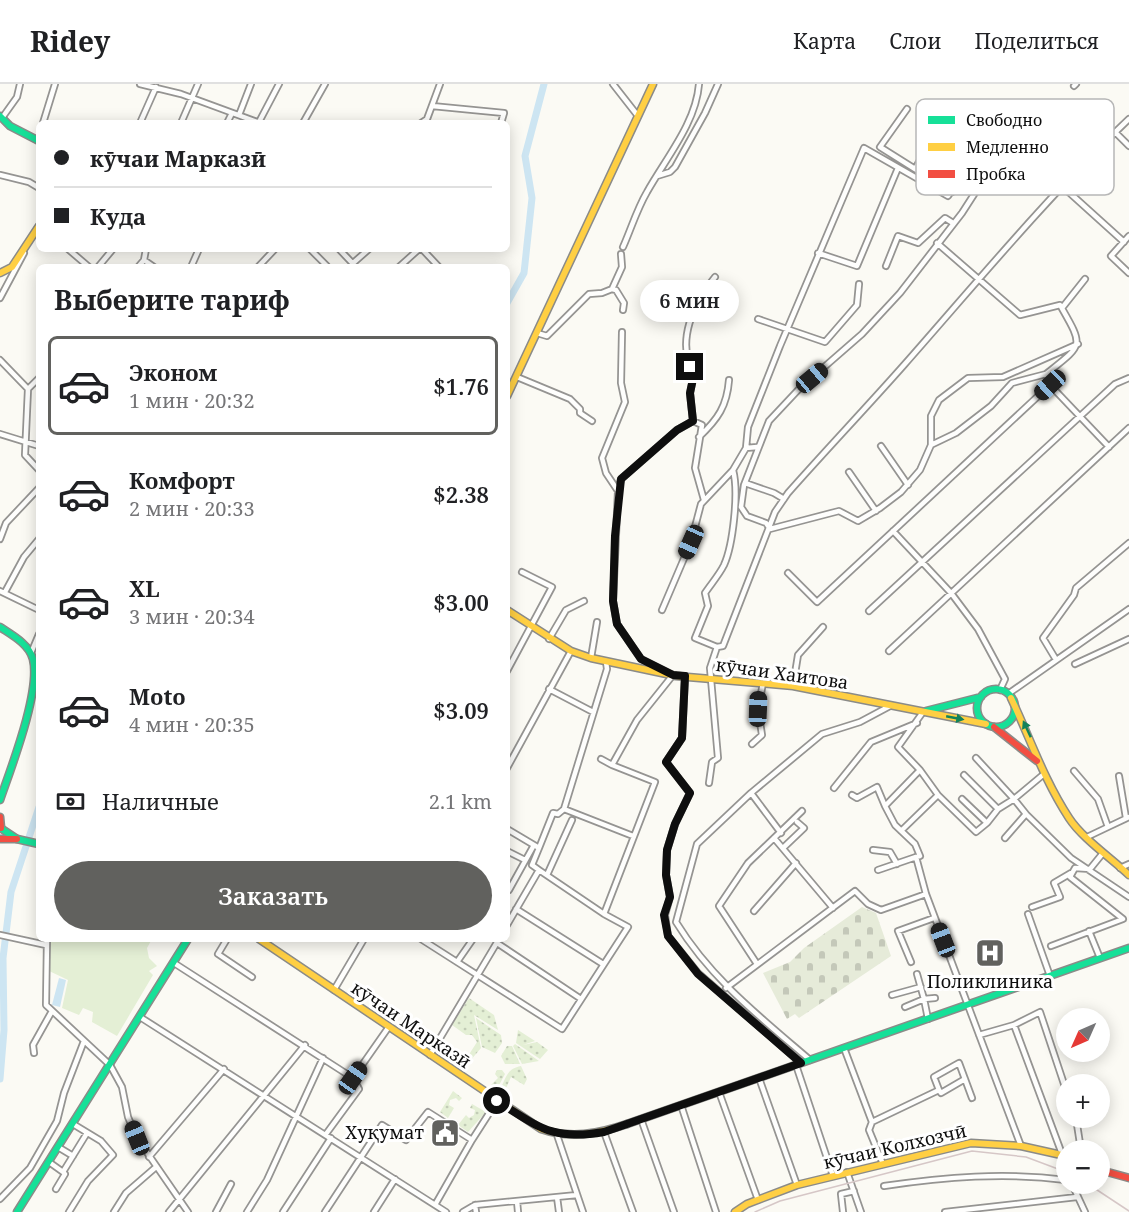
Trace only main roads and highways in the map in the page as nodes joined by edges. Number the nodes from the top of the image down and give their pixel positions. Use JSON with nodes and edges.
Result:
{"nodes":[{"id":1,"x":653,"y":84,"type":"edge"},
{"id":2,"x":1,"y":117,"type":"edge"},
{"id":3,"x":36,"y":138,"type":"edge"},
{"id":4,"x":36,"y":233,"type":"edge"},
{"id":5,"x":0,"y":273,"type":"edge"},
{"id":6,"x":510,"y":390,"type":"edge"},
{"id":7,"x":510,"y":612,"type":"edge"},
{"id":8,"x":0,"y":627,"type":"edge"},
{"id":9,"x":1010,"y":696,"type":"junction"},
{"id":10,"x":981,"y":697,"type":"junction"},
{"id":11,"x":923,"y":712,"type":"junction"},
{"id":12,"x":986,"y":724,"type":"junction"},
{"id":13,"x":994,"y":727,"type":"junction"},
{"id":14,"x":1037,"y":762,"type":"junction"},
{"id":15,"x":0,"y":800,"type":"edge"},
{"id":16,"x":0,"y":817,"type":"edge"},
{"id":17,"x":1,"y":828,"type":"edge"},
{"id":18,"x":0,"y":838,"type":"edge"},
{"id":19,"x":19,"y":839,"type":"junction"},
{"id":20,"x":36,"y":843,"type":"edge"},
{"id":21,"x":1129,"y":876,"type":"edge"},
{"id":22,"x":186,"y":942,"type":"edge"},
{"id":23,"x":263,"y":942,"type":"edge"},
{"id":24,"x":1129,"y":948,"type":"edge"},
{"id":25,"x":1056,"y":1153,"type":"edge"},
{"id":26,"x":1110,"y":1173,"type":"edge"},
{"id":27,"x":1129,"y":1178,"type":"edge"},
{"id":28,"x":17,"y":1212,"type":"edge"},
{"id":29,"x":735,"y":1212,"type":"edge"}],
"edges":[{"from":1,"to":6,"type":"main road"},
{"from":2,"to":3,"type":"main road"},
{"from":4,"to":5,"type":"main road"},
{"from":7,"to":11,"type":"main road","name":"кӯчаи Хаитова"},
{"from":8,"to":15,"type":"main road"},
{"from":9,"to":10,"type":"main road"},
{"from":9,"to":13,"type":"main road"},
{"from":14,"to":9,"type":"main road","one_way":true},
{"from":10,"to":11,"type":"main road"},
{"from":10,"to":12,"type":"main road"},
{"from":11,"to":12,"type":"main road","name":"кӯчаи Хаитова","one_way":true},
{"from":12,"to":13,"type":"main road"},
{"from":13,"to":14,"type":"main road"},
{"from":14,"to":21,"type":"main road"},
{"from":16,"to":17,"type":"main road"},
{"from":17,"to":18,"type":"main road"},
{"from":17,"to":19,"type":"main road"},
{"from":18,"to":19,"type":"main road"},
{"from":19,"to":20,"type":"main road"},
{"from":22,"to":28,"type":"main road"},
{"from":23,"to":24,"type":"main road","name":"кӯчаи Марказӣ"},
{"from":25,"to":29,"type":"main road","name":"кӯчаи Колхозчӣ"},
{"from":26,"to":27,"type":"main road"}]}
